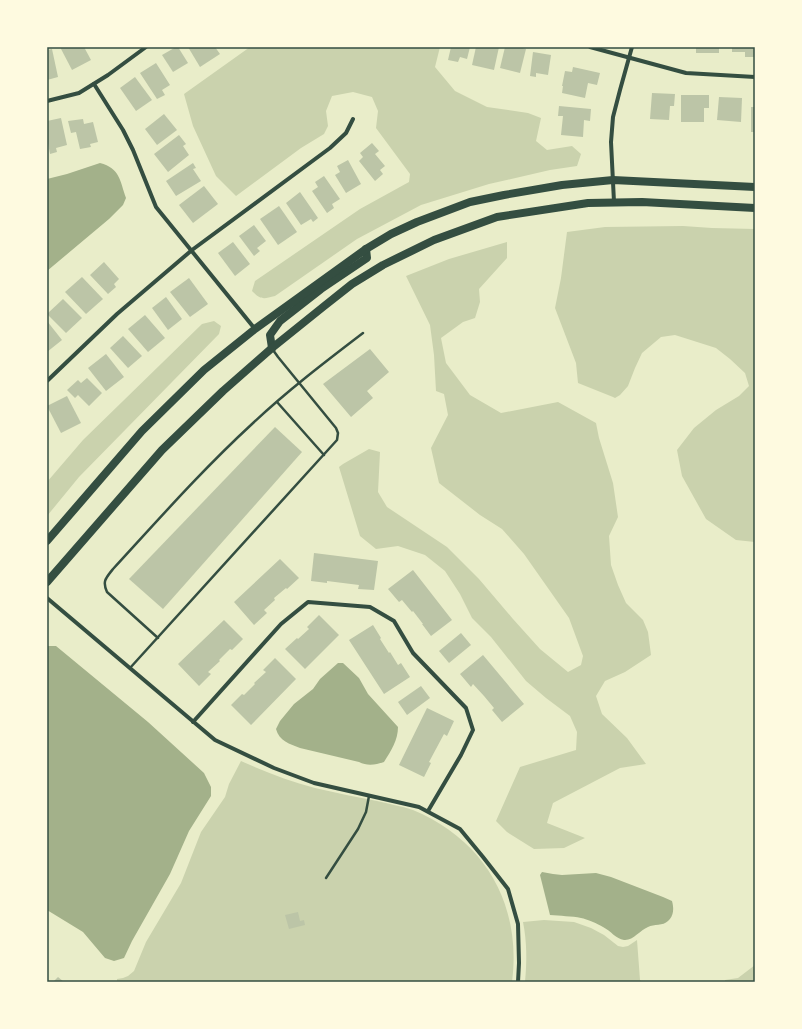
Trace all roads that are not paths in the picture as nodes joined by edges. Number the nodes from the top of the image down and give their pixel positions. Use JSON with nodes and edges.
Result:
{"nodes":[{"id":1,"x":146,"y":47,"type":"edge"},
{"id":2,"x":590,"y":47,"type":"edge"},
{"id":3,"x":632,"y":47,"type":"edge"},
{"id":4,"x":629,"y":58,"type":"junction"},
{"id":5,"x":755,"y":77,"type":"edge"},
{"id":6,"x":94,"y":84,"type":"junction"},
{"id":7,"x":47,"y":101,"type":"edge"},
{"id":8,"x":353,"y":119,"type":"dead end"},
{"id":9,"x":613,"y":180,"type":"junction"},
{"id":10,"x":755,"y":187,"type":"edge"},
{"id":11,"x":614,"y":202,"type":"junction"},
{"id":12,"x":755,"y":208,"type":"edge"},
{"id":13,"x":366,"y":249,"type":"junction"},
{"id":14,"x":192,"y":250,"type":"junction"},
{"id":15,"x":255,"y":328,"type":"junction"},
{"id":16,"x":362,"y":333,"type":"dead end"},
{"id":17,"x":272,"y":348,"type":"junction"},
{"id":18,"x":47,"y":382,"type":"edge"},
{"id":19,"x":299,"y":382,"type":"junction"},
{"id":20,"x":277,"y":402,"type":"junction"},
{"id":21,"x":324,"y":454,"type":"junction"},
{"id":22,"x":47,"y":540,"type":"edge"},
{"id":23,"x":47,"y":582,"type":"edge"},
{"id":24,"x":47,"y":598,"type":"edge"},
{"id":25,"x":158,"y":638,"type":"junction"},
{"id":26,"x":130,"y":668,"type":"junction"},
{"id":27,"x":193,"y":722,"type":"junction"},
{"id":28,"x":369,"y":795,"type":"junction"},
{"id":29,"x":428,"y":811,"type":"junction"},
{"id":30,"x":326,"y":878,"type":"dead end"},
{"id":31,"x":518,"y":982,"type":"edge"}],
"edges":[{"from":1,"to":6,"type":"street"},
{"from":2,"to":4,"type":"street"},
{"from":3,"to":4,"type":"street"},
{"from":4,"to":5,"type":"street"},
{"from":4,"to":9,"type":"street"},
{"from":6,"to":7,"type":"street"},
{"from":6,"to":14,"type":"street"},
{"from":8,"to":14,"type":"street"},
{"from":9,"to":10,"type":"main road"},
{"from":9,"to":11,"type":"street"},
{"from":9,"to":13,"type":"main road"},
{"from":11,"to":12,"type":"main road"},
{"from":11,"to":17,"type":"main road"},
{"from":13,"to":15,"type":"main road"},
{"from":13,"to":17,"type":"main road"},
{"from":14,"to":15,"type":"street"},
{"from":14,"to":18,"type":"street"},
{"from":15,"to":22,"type":"main road"},
{"from":16,"to":19,"type":"lane"},
{"from":17,"to":19,"type":"lane"},
{"from":17,"to":23,"type":"main road"},
{"from":19,"to":20,"type":"lane"},
{"from":19,"to":21,"type":"lane"},
{"from":20,"to":21,"type":"lane"},
{"from":20,"to":25,"type":"lane"},
{"from":21,"to":25,"type":"lane"},
{"from":24,"to":26,"type":"street"},
{"from":25,"to":26,"type":"lane"},
{"from":26,"to":27,"type":"street"},
{"from":27,"to":28,"type":"street"},
{"from":27,"to":29,"type":"street"},
{"from":28,"to":29,"type":"street"},
{"from":28,"to":30,"type":"lane"},
{"from":29,"to":31,"type":"street"}]}
